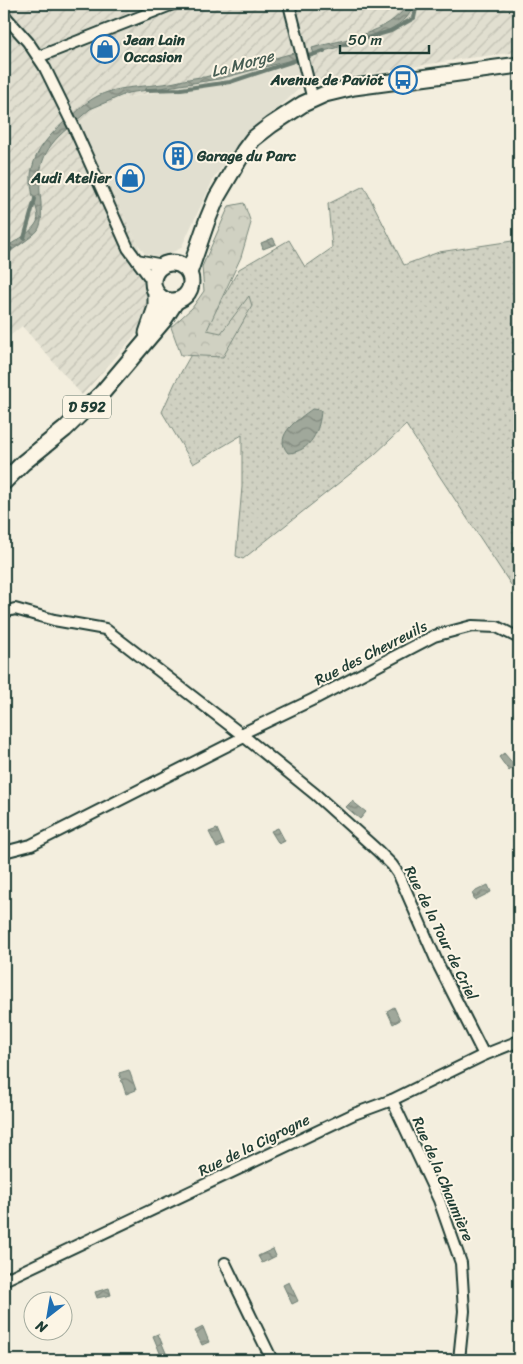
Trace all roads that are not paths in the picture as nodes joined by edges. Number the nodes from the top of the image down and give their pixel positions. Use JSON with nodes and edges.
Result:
{"nodes":[{"id":1,"x":173,"y":4,"type":"edge"},
{"id":2,"x":289,"y":4,"type":"edge"},
{"id":3,"x":4,"y":15,"type":"edge"},
{"id":4,"x":38,"y":57,"type":"junction"},
{"id":5,"x":519,"y":65,"type":"edge"},
{"id":6,"x":313,"y":100,"type":"junction"},
{"id":7,"x":207,"y":221,"type":"junction"},
{"id":8,"x":137,"y":260,"type":"junction"},
{"id":9,"x":168,"y":264,"type":"junction"},
{"id":10,"x":189,"y":273,"type":"junction"},
{"id":11,"x":155,"y":287,"type":"junction"},
{"id":12,"x":176,"y":301,"type":"junction"},
{"id":13,"x":143,"y":343,"type":"junction"},
{"id":14,"x":23,"y":463,"type":"junction"},
{"id":15,"x":4,"y":472,"type":"edge"},
{"id":16,"x":4,"y":482,"type":"edge"},
{"id":17,"x":4,"y":612,"type":"edge"},
{"id":18,"x":519,"y":638,"type":"edge"},
{"id":19,"x":242,"y":735,"type":"junction"},
{"id":20,"x":4,"y":852,"type":"edge"},
{"id":21,"x":519,"y":1041,"type":"edge"},
{"id":22,"x":484,"y":1055,"type":"junction"},
{"id":23,"x":392,"y":1100,"type":"junction"},
{"id":24,"x":225,"y":1263,"type":"dead end"},
{"id":25,"x":4,"y":1280,"type":"edge"},
{"id":26,"x":272,"y":1360,"type":"edge"},
{"id":27,"x":459,"y":1360,"type":"edge"}],
"edges":[{"from":1,"to":4,"type":"street"},
{"from":2,"to":6,"type":"street"},
{"from":3,"to":4,"type":"street"},
{"from":4,"to":8,"type":"street"},
{"from":5,"to":6,"type":"main road"},
{"from":6,"to":7,"type":"main road"},
{"from":7,"to":9,"type":"main road"},
{"from":7,"to":10,"type":"main road"},
{"from":8,"to":9,"type":"street"},
{"from":8,"to":11,"type":"street"},
{"from":9,"to":10,"type":"main road"},
{"from":9,"to":11,"type":"main road"},
{"from":10,"to":12,"type":"main road"},
{"from":11,"to":12,"type":"main road"},
{"from":11,"to":13,"type":"main road","number":"D 592"},
{"from":12,"to":13,"type":"main road","number":"D 592"},
{"from":13,"to":14,"type":"main road","number":"D 592"},
{"from":14,"to":15,"type":"main road","number":"D 592"},
{"from":14,"to":16,"type":"main road","number":"D 592"},
{"from":17,"to":19,"type":"street","name":"Rue de la Tour de Criel"},
{"from":18,"to":19,"type":"street","name":"Rue des Chevreuils"},
{"from":19,"to":20,"type":"street"},
{"from":19,"to":22,"type":"street","name":"Rue de la Tour de Criel"},
{"from":21,"to":22,"type":"street","name":"Rue de la Cigrogne"},
{"from":22,"to":23,"type":"street","name":"Rue de la Cigrogne"},
{"from":23,"to":25,"type":"street","name":"Rue de la Cigrogne"},
{"from":23,"to":27,"type":"street","name":"Rue de la Chaumière"},
{"from":24,"to":26,"type":"street"}]}
